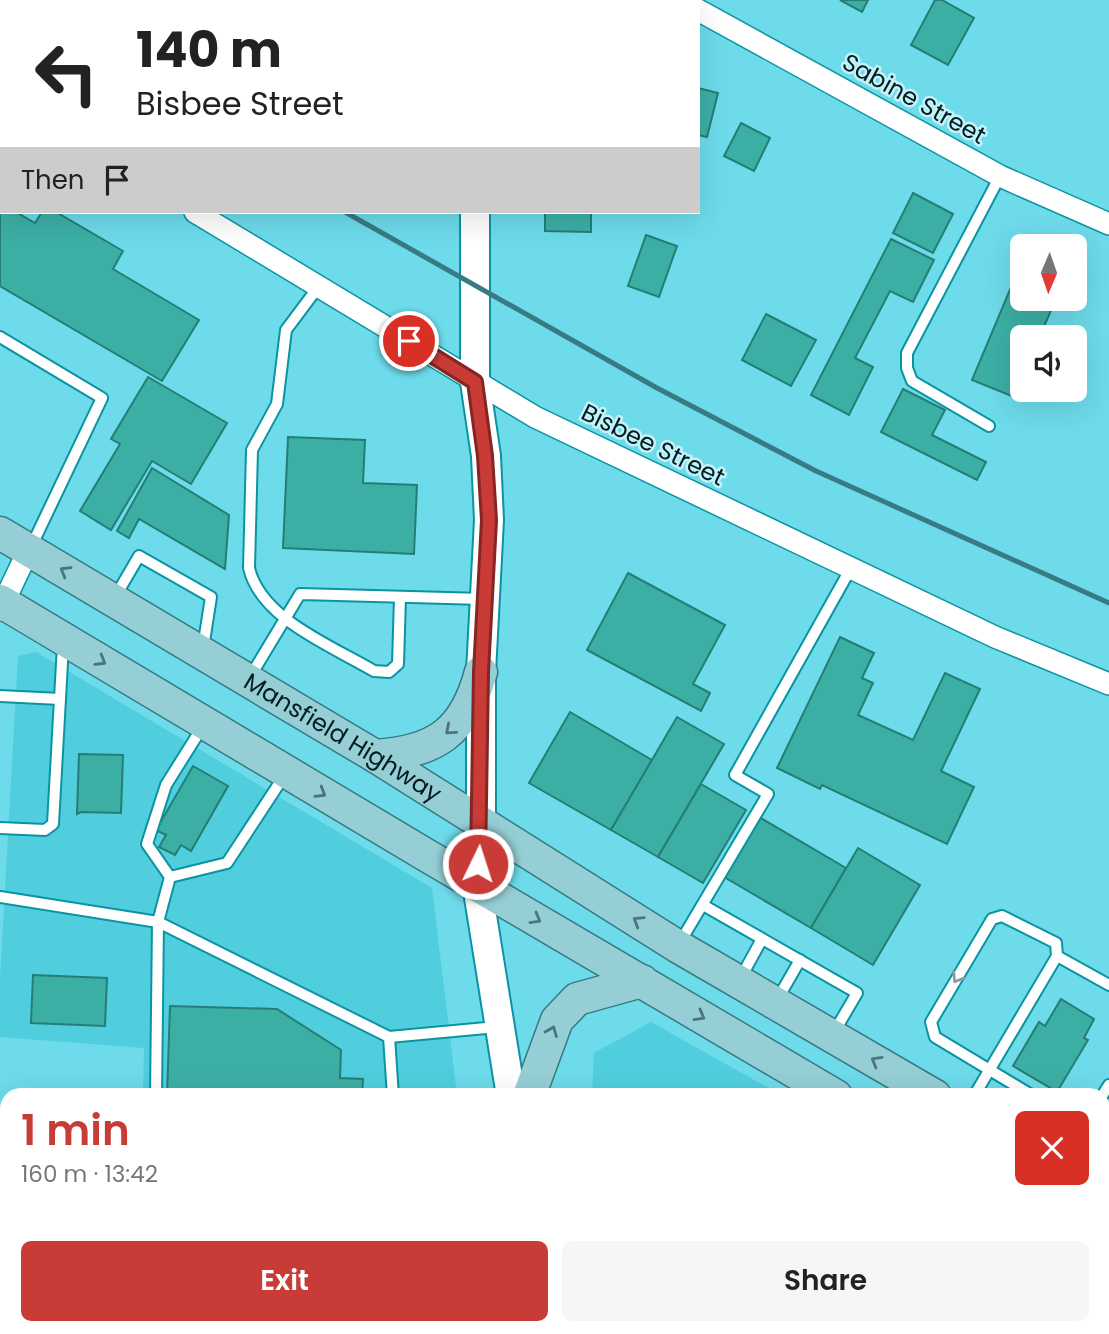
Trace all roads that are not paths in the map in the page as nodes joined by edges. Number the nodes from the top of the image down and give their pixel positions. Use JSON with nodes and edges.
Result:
{"nodes":[{"id":1,"x":700,"y":11,"type":"edge"},
{"id":2,"x":1000,"y":176,"type":"junction"},
{"id":3,"x":198,"y":214,"type":"edge"},
{"id":4,"x":475,"y":214,"type":"edge"},
{"id":5,"x":1107,"y":218,"type":"edge"},
{"id":6,"x":319,"y":286,"type":"junction"},
{"id":7,"x":0,"y":337,"type":"edge"},
{"id":8,"x":475,"y":382,"type":"junction"},
{"id":9,"x":989,"y":426,"type":"dead end"},
{"id":10,"x":0,"y":533,"type":"edge"},
{"id":11,"x":29,"y":549,"type":"junction"},
{"id":12,"x":851,"y":569,"type":"junction"},
{"id":13,"x":400,"y":597,"type":"junction"},
{"id":14,"x":485,"y":599,"type":"junction"},
{"id":15,"x":113,"y":600,"type":"junction"},
{"id":16,"x":1,"y":605,"type":"edge"},
{"id":17,"x":284,"y":618,"type":"junction"},
{"id":18,"x":64,"y":639,"type":"junction"},
{"id":19,"x":202,"y":655,"type":"junction"},
{"id":20,"x":481,"y":672,"type":"junction"},
{"id":21,"x":247,"y":682,"type":"junction"},
{"id":22,"x":1109,"y":684,"type":"edge"},
{"id":23,"x":0,"y":696,"type":"edge"},
{"id":24,"x":60,"y":699,"type":"junction"},
{"id":25,"x":205,"y":724,"type":"junction"},
{"id":26,"x":374,"y":757,"type":"junction"},
{"id":27,"x":286,"y":772,"type":"junction"},
{"id":28,"x":481,"y":823,"type":"junction"},
{"id":29,"x":0,"y":828,"type":"edge"},
{"id":30,"x":170,"y":877,"type":"junction"},
{"id":31,"x":477,"y":885,"type":"junction"},
{"id":32,"x":0,"y":897,"type":"edge"},
{"id":33,"x":703,"y":905,"type":"junction"},
{"id":34,"x":158,"y":922,"type":"junction"},
{"id":35,"x":762,"y":939,"type":"junction"},
{"id":36,"x":677,"y":946,"type":"junction"},
{"id":37,"x":1057,"y":956,"type":"junction"},
{"id":38,"x":800,"y":960,"type":"junction"},
{"id":39,"x":642,"y":981,"type":"junction"},
{"id":40,"x":738,"y":981,"type":"junction"},
{"id":41,"x":1109,"y":985,"type":"edge"},
{"id":42,"x":776,"y":1003,"type":"junction"},
{"id":43,"x":500,"y":1027,"type":"junction"},
{"id":44,"x":832,"y":1036,"type":"junction"},
{"id":45,"x":389,"y":1037,"type":"junction"},
{"id":46,"x":989,"y":1071,"type":"junction"},
{"id":47,"x":156,"y":1088,"type":"edge"},
{"id":48,"x":392,"y":1088,"type":"edge"},
{"id":49,"x":510,"y":1088,"type":"edge"},
{"id":50,"x":532,"y":1088,"type":"edge"},
{"id":51,"x":818,"y":1088,"type":"edge"},
{"id":52,"x":920,"y":1088,"type":"edge"},
{"id":53,"x":979,"y":1088,"type":"edge"},
{"id":54,"x":1018,"y":1088,"type":"edge"}],
"edges":[{"from":1,"to":2,"type":"street","name":"Sabine Street"},
{"from":2,"to":5,"type":"street","name":"Sabine Street"},
{"from":2,"to":9,"type":"lane"},
{"from":3,"to":6,"type":"street","name":"Bisbee Street"},
{"from":4,"to":8,"type":"main road"},
{"from":6,"to":8,"type":"street","name":"Bisbee Street"},
{"from":6,"to":17,"type":"lane"},
{"from":7,"to":11,"type":"lane"},
{"from":8,"to":12,"type":"street","name":"Bisbee Street"},
{"from":8,"to":14,"type":"main road"},
{"from":10,"to":11,"type":"main road","name":"Mansfield Highway"},
{"from":15,"to":11,"type":"main road","name":"Mansfield Highway","one_way":true},
{"from":11,"to":16,"type":"street"},
{"from":12,"to":22,"type":"street","name":"Bisbee Street"},
{"from":12,"to":33,"type":"lane"},
{"from":13,"to":14,"type":"lane"},
{"from":13,"to":17,"type":"lane"},
{"from":13,"to":17,"type":"lane"},
{"from":14,"to":20,"type":"main road"},
{"from":15,"to":19,"type":"main road","name":"Mansfield Highway"},
{"from":15,"to":19,"type":"lane"},
{"from":16,"to":18,"type":"main road"},
{"from":17,"to":21,"type":"lane"},
{"from":18,"to":24,"type":"lane"},
{"from":18,"to":25,"type":"main road","one_way":true},
{"from":19,"to":21,"type":"main road","name":"Mansfield Highway"},
{"from":20,"to":26,"type":"main road","one_way":true},
{"from":20,"to":28,"type":"main road"},
{"from":21,"to":26,"type":"main road","name":"Mansfield Highway"},
{"from":23,"to":24,"type":"lane"},
{"from":24,"to":29,"type":"lane"},
{"from":25,"to":27,"type":"main road"},
{"from":25,"to":30,"type":"lane"},
{"from":26,"to":28,"type":"main road","name":"Mansfield Highway"},
{"from":27,"to":30,"type":"lane"},
{"from":27,"to":31,"type":"main road","one_way":true},
{"from":28,"to":31,"type":"main road"},
{"from":36,"to":28,"type":"main road","name":"Mansfield Highway","one_way":true},
{"from":30,"to":34,"type":"lane"},
{"from":31,"to":39,"type":"main road","one_way":true},
{"from":31,"to":43,"type":"main road"},
{"from":32,"to":34,"type":"lane"},
{"from":33,"to":35,"type":"lane"},
{"from":33,"to":36,"type":"lane"},
{"from":34,"to":45,"type":"lane"},
{"from":34,"to":47,"type":"lane"},
{"from":35,"to":38,"type":"lane"},
{"from":35,"to":40,"type":"lane"},
{"from":36,"to":40,"type":"main road","name":"Mansfield Highway"},
{"from":37,"to":41,"type":"lane"},
{"from":37,"to":46,"type":"lane"},
{"from":37,"to":46,"type":"lane","one_way":true},
{"from":38,"to":42,"type":"lane"},
{"from":38,"to":44,"type":"lane"},
{"from":50,"to":39,"type":"main road","one_way":true},
{"from":39,"to":51,"type":"main road","one_way":true},
{"from":40,"to":42,"type":"main road","name":"Mansfield Highway"},
{"from":42,"to":44,"type":"main road","name":"Mansfield Highway"},
{"from":43,"to":45,"type":"lane"},
{"from":43,"to":49,"type":"main road"},
{"from":52,"to":44,"type":"main road","name":"Mansfield Highway","one_way":true},
{"from":45,"to":48,"type":"lane"},
{"from":46,"to":53,"type":"lane"},
{"from":46,"to":54,"type":"lane"}]}
